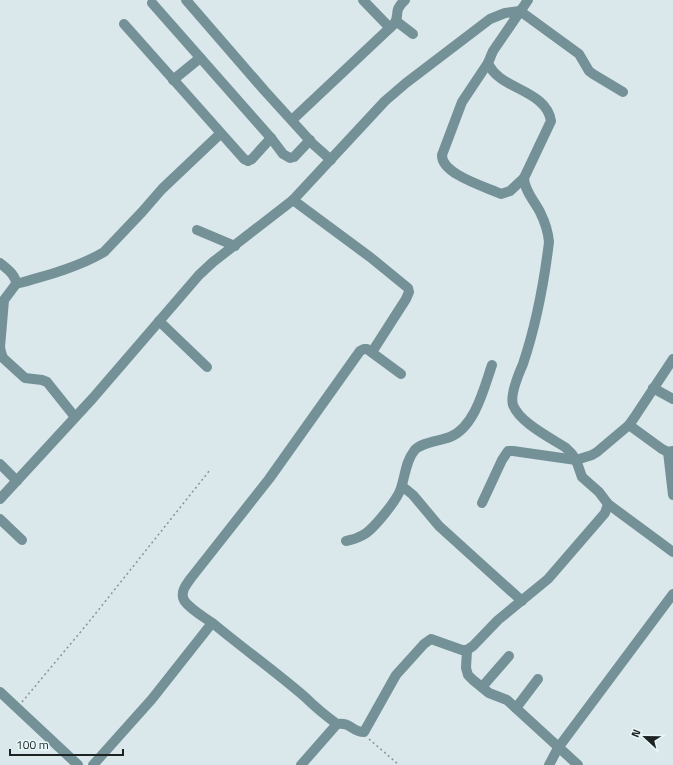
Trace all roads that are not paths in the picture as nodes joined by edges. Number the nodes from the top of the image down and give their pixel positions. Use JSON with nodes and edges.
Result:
{"nodes":[{"id":1,"x":186,"y":0,"type":"edge"},
{"id":2,"x":363,"y":0,"type":"edge"},
{"id":3,"x":405,"y":0,"type":"edge"},
{"id":4,"x":528,"y":0,"type":"edge"},
{"id":5,"x":152,"y":3,"type":"dead end"},
{"id":6,"x":520,"y":12,"type":"junction"},
{"id":7,"x":124,"y":24,"type":"dead end"},
{"id":8,"x":393,"y":24,"type":"junction"},
{"id":9,"x":413,"y":34,"type":"dead end"},
{"id":10,"x":200,"y":58,"type":"junction"},
{"id":11,"x":488,"y":63,"type":"junction"},
{"id":12,"x":173,"y":80,"type":"junction"},
{"id":13,"x":623,"y":92,"type":"dead end"},
{"id":14,"x":292,"y":120,"type":"junction"},
{"id":15,"x":220,"y":134,"type":"junction"},
{"id":16,"x":271,"y":138,"type":"junction"},
{"id":17,"x":310,"y":140,"type":"junction"},
{"id":18,"x":331,"y":160,"type":"junction"},
{"id":19,"x":524,"y":178,"type":"junction"},
{"id":20,"x":293,"y":200,"type":"junction"},
{"id":21,"x":197,"y":230,"type":"dead end"},
{"id":22,"x":235,"y":246,"type":"junction"},
{"id":23,"x":0,"y":263,"type":"edge"},
{"id":24,"x":16,"y":284,"type":"junction"},
{"id":25,"x":159,"y":321,"type":"junction"},
{"id":26,"x":1,"y":352,"type":"edge"},
{"id":27,"x":372,"y":352,"type":"junction"},
{"id":28,"x":673,"y":359,"type":"edge"},
{"id":29,"x":492,"y":365,"type":"dead end"},
{"id":30,"x":207,"y":367,"type":"dead end"},
{"id":31,"x":401,"y":374,"type":"dead end"},
{"id":32,"x":653,"y":388,"type":"junction"},
{"id":33,"x":673,"y":399,"type":"edge"},
{"id":34,"x":75,"y":417,"type":"junction"},
{"id":35,"x":629,"y":425,"type":"junction"},
{"id":36,"x":670,"y":451,"type":"edge"},
{"id":37,"x":576,"y":460,"type":"junction"},
{"id":38,"x":0,"y":464,"type":"edge"},
{"id":39,"x":16,"y":481,"type":"junction"},
{"id":40,"x":402,"y":486,"type":"junction"},
{"id":41,"x":673,"y":495,"type":"edge"},
{"id":42,"x":0,"y":499,"type":"edge"},
{"id":43,"x":482,"y":503,"type":"dead end"},
{"id":44,"x":608,"y":504,"type":"junction"},
{"id":45,"x":0,"y":519,"type":"edge"},
{"id":46,"x":22,"y":540,"type":"dead end"},
{"id":47,"x":346,"y":541,"type":"dead end"},
{"id":48,"x":673,"y":552,"type":"edge"},
{"id":49,"x":673,"y":594,"type":"edge"},
{"id":50,"x":522,"y":601,"type":"junction"},
{"id":51,"x":212,"y":623,"type":"junction"},
{"id":52,"x":467,"y":650,"type":"junction"},
{"id":53,"x":509,"y":656,"type":"dead end"},
{"id":54,"x":538,"y":679,"type":"dead end"},
{"id":55,"x":482,"y":687,"type":"junction"},
{"id":56,"x":0,"y":692,"type":"edge"},
{"id":57,"x":516,"y":708,"type":"junction"},
{"id":58,"x":337,"y":724,"type":"junction"},
{"id":59,"x":558,"y":748,"type":"junction"},
{"id":60,"x":78,"y":765,"type":"edge"},
{"id":61,"x":93,"y":765,"type":"edge"},
{"id":62,"x":301,"y":765,"type":"edge"},
{"id":63,"x":549,"y":765,"type":"edge"},
{"id":64,"x":578,"y":765,"type":"edge"}],
"edges":[{"from":1,"to":14,"type":"street"},
{"from":2,"to":8,"type":"street"},
{"from":3,"to":8,"type":"street"},
{"from":4,"to":6,"type":"street"},
{"from":5,"to":10,"type":"street"},
{"from":6,"to":11,"type":"street"},
{"from":6,"to":13,"type":"street"},
{"from":6,"to":18,"type":"street"},
{"from":7,"to":12,"type":"street"},
{"from":8,"to":9,"type":"street"},
{"from":8,"to":14,"type":"street"},
{"from":10,"to":12,"type":"street"},
{"from":10,"to":16,"type":"street"},
{"from":11,"to":19,"type":"street"},
{"from":11,"to":19,"type":"street"},
{"from":12,"to":15,"type":"street"},
{"from":14,"to":17,"type":"street"},
{"from":15,"to":16,"type":"street"},
{"from":15,"to":24,"type":"street"},
{"from":16,"to":17,"type":"street"},
{"from":17,"to":18,"type":"street"},
{"from":18,"to":20,"type":"street"},
{"from":19,"to":37,"type":"street"},
{"from":20,"to":22,"type":"street"},
{"from":20,"to":27,"type":"street"},
{"from":21,"to":22,"type":"street"},
{"from":22,"to":25,"type":"street"},
{"from":23,"to":24,"type":"street"},
{"from":24,"to":26,"type":"street"},
{"from":25,"to":30,"type":"street"},
{"from":25,"to":34,"type":"street"},
{"from":26,"to":34,"type":"street"},
{"from":27,"to":31,"type":"street"},
{"from":27,"to":51,"type":"street"},
{"from":28,"to":32,"type":"street"},
{"from":29,"to":40,"type":"street"},
{"from":32,"to":33,"type":"street"},
{"from":32,"to":35,"type":"street"},
{"from":34,"to":39,"type":"street"},
{"from":35,"to":36,"type":"street"},
{"from":35,"to":37,"type":"street"},
{"from":36,"to":41,"type":"street"},
{"from":37,"to":43,"type":"street"},
{"from":37,"to":44,"type":"street"},
{"from":38,"to":39,"type":"street"},
{"from":39,"to":42,"type":"street"},
{"from":40,"to":47,"type":"street"},
{"from":40,"to":50,"type":"street"},
{"from":44,"to":48,"type":"street"},
{"from":44,"to":50,"type":"street"},
{"from":45,"to":46,"type":"street"},
{"from":49,"to":59,"type":"street"},
{"from":50,"to":52,"type":"street"},
{"from":51,"to":58,"type":"street"},
{"from":51,"to":61,"type":"street"},
{"from":52,"to":55,"type":"street"},
{"from":52,"to":58,"type":"street"},
{"from":53,"to":55,"type":"street"},
{"from":54,"to":57,"type":"street"},
{"from":55,"to":57,"type":"street"},
{"from":56,"to":60,"type":"street"},
{"from":57,"to":59,"type":"street"},
{"from":58,"to":62,"type":"street"},
{"from":59,"to":63,"type":"street"},
{"from":59,"to":64,"type":"street"}]}
